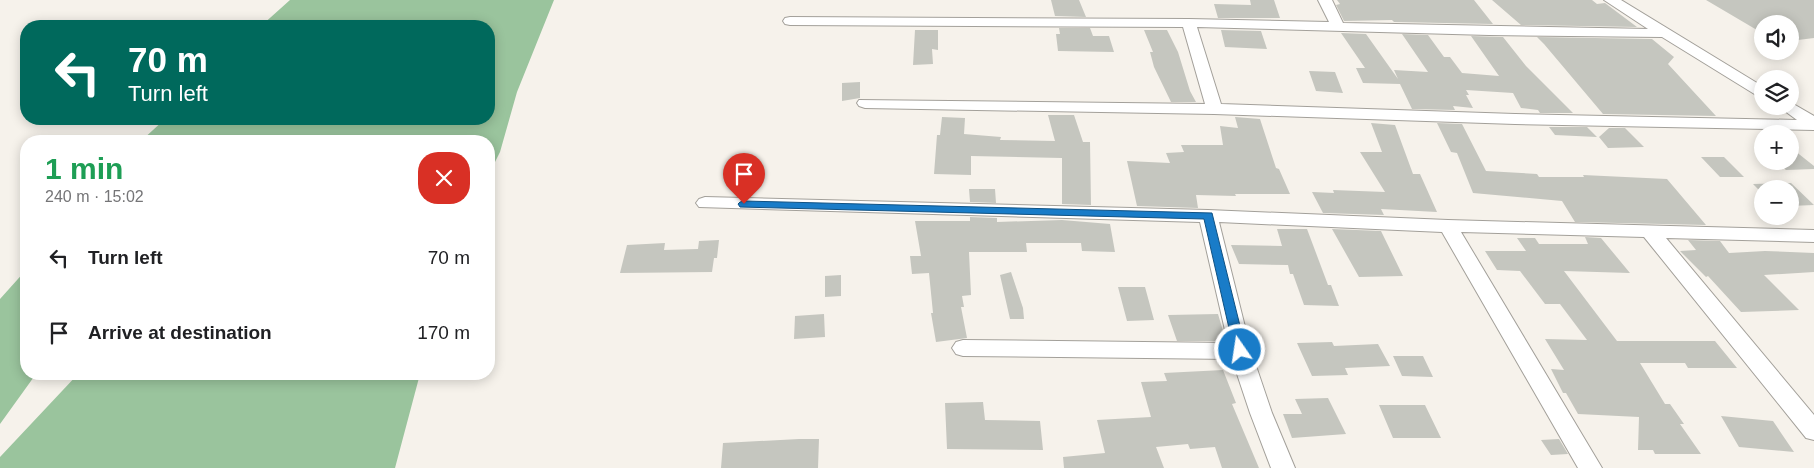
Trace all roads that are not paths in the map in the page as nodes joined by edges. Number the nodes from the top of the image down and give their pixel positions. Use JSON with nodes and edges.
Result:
{"nodes":[{"id":1,"x":1325,"y":0,"type":"edge"},
{"id":2,"x":1611,"y":0,"type":"edge"},
{"id":3,"x":790,"y":21,"type":"dead end"},
{"id":4,"x":1189,"y":23,"type":"junction"},
{"id":5,"x":1338,"y":27,"type":"junction"},
{"id":6,"x":1662,"y":33,"type":"junction"},
{"id":7,"x":1754,"y":87,"type":"edge"},
{"id":8,"x":865,"y":103,"type":"dead end"},
{"id":9,"x":1214,"y":109,"type":"junction"},
{"id":10,"x":1799,"y":114,"type":"edge"},
{"id":11,"x":1814,"y":124,"type":"edge"},
{"id":12,"x":705,"y":203,"type":"dead end"},
{"id":13,"x":1208,"y":216,"type":"junction"},
{"id":14,"x":1448,"y":226,"type":"junction"},
{"id":15,"x":1651,"y":233,"type":"junction"},
{"id":16,"x":1814,"y":236,"type":"edge"},
{"id":17,"x":963,"y":348,"type":"dead end"},
{"id":18,"x":1240,"y":350,"type":"junction"},
{"id":19,"x":1814,"y":431,"type":"edge"},
{"id":20,"x":1283,"y":468,"type":"edge"},
{"id":21,"x":1590,"y":468,"type":"edge"}],
"edges":[{"from":1,"to":5,"type":"street"},
{"from":2,"to":6,"type":"street"},
{"from":3,"to":4,"type":"street"},
{"from":4,"to":5,"type":"street"},
{"from":4,"to":9,"type":"street"},
{"from":5,"to":6,"type":"street"},
{"from":6,"to":7,"type":"street"},
{"from":8,"to":9,"type":"street"},
{"from":9,"to":11,"type":"street"},
{"from":10,"to":11,"type":"street"},
{"from":12,"to":13,"type":"street"},
{"from":13,"to":14,"type":"street"},
{"from":13,"to":18,"type":"street"},
{"from":14,"to":15,"type":"street"},
{"from":14,"to":21,"type":"street"},
{"from":15,"to":16,"type":"street"},
{"from":15,"to":19,"type":"street"},
{"from":17,"to":18,"type":"street"},
{"from":18,"to":20,"type":"street"}]}
